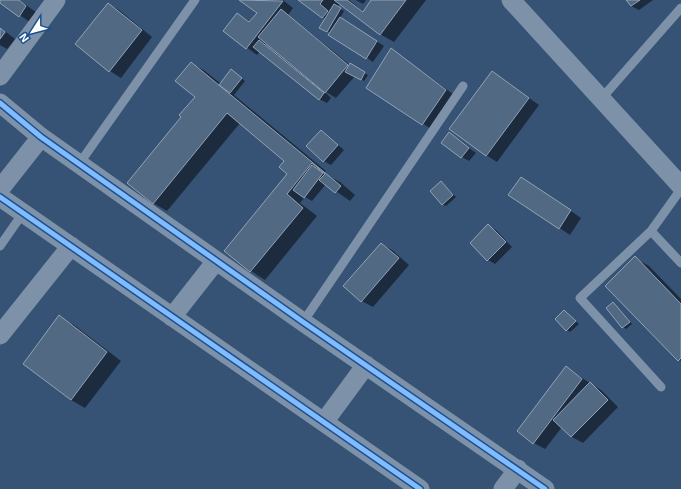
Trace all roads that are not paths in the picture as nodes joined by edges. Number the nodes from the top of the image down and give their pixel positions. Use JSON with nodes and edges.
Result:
{"nodes":[{"id":1,"x":56,"y":0,"type":"edge"},
{"id":2,"x":195,"y":0,"type":"edge"},
{"id":3,"x":511,"y":0,"type":"edge"},
{"id":4,"x":681,"y":9,"type":"edge"},
{"id":5,"x":0,"y":76,"type":"edge"},
{"id":6,"x":463,"y":86,"type":"dead end"},
{"id":7,"x":601,"y":99,"type":"junction"},
{"id":8,"x":0,"y":103,"type":"edge"},
{"id":9,"x":40,"y":136,"type":"junction"},
{"id":10,"x":79,"y":164,"type":"junction"},
{"id":11,"x":681,"y":186,"type":"edge"},
{"id":12,"x":0,"y":189,"type":"edge"},
{"id":13,"x":681,"y":189,"type":"edge"},
{"id":14,"x":0,"y":197,"type":"edge"},
{"id":15,"x":23,"y":213,"type":"junction"},
{"id":16,"x":651,"y":230,"type":"junction"},
{"id":17,"x":0,"y":246,"type":"edge"},
{"id":18,"x":71,"y":246,"type":"junction"},
{"id":19,"x":216,"y":261,"type":"junction"},
{"id":20,"x":681,"y":263,"type":"edge"},
{"id":21,"x":172,"y":317,"type":"junction"},
{"id":22,"x":303,"y":322,"type":"junction"},
{"id":23,"x":0,"y":335,"type":"edge"},
{"id":24,"x":366,"y":366,"type":"junction"},
{"id":25,"x":661,"y":387,"type":"dead end"},
{"id":26,"x":324,"y":422,"type":"junction"},
{"id":27,"x":518,"y":469,"type":"junction"},
{"id":28,"x":420,"y":489,"type":"edge"},
{"id":29,"x":503,"y":489,"type":"edge"},
{"id":30,"x":545,"y":489,"type":"edge"}],
"edges":[{"from":1,"to":5,"type":"street"},
{"from":2,"to":10,"type":"lane"},
{"from":3,"to":7,"type":"street"},
{"from":4,"to":7,"type":"lane"},
{"from":6,"to":22,"type":"lane"},
{"from":7,"to":11,"type":"street"},
{"from":8,"to":9,"type":"street"},
{"from":9,"to":10,"type":"street"},
{"from":9,"to":12,"type":"street"},
{"from":10,"to":19,"type":"street"},
{"from":13,"to":16,"type":"lane"},
{"from":14,"to":15,"type":"street"},
{"from":15,"to":17,"type":"lane"},
{"from":15,"to":18,"type":"street"},
{"from":16,"to":20,"type":"lane"},
{"from":16,"to":25,"type":"lane"},
{"from":18,"to":21,"type":"street"},
{"from":18,"to":23,"type":"street"},
{"from":19,"to":21,"type":"street"},
{"from":19,"to":22,"type":"street"},
{"from":21,"to":26,"type":"street"},
{"from":22,"to":24,"type":"street"},
{"from":24,"to":26,"type":"street"},
{"from":24,"to":27,"type":"street"},
{"from":26,"to":28,"type":"street"},
{"from":27,"to":29,"type":"street"},
{"from":27,"to":30,"type":"street"}]}
